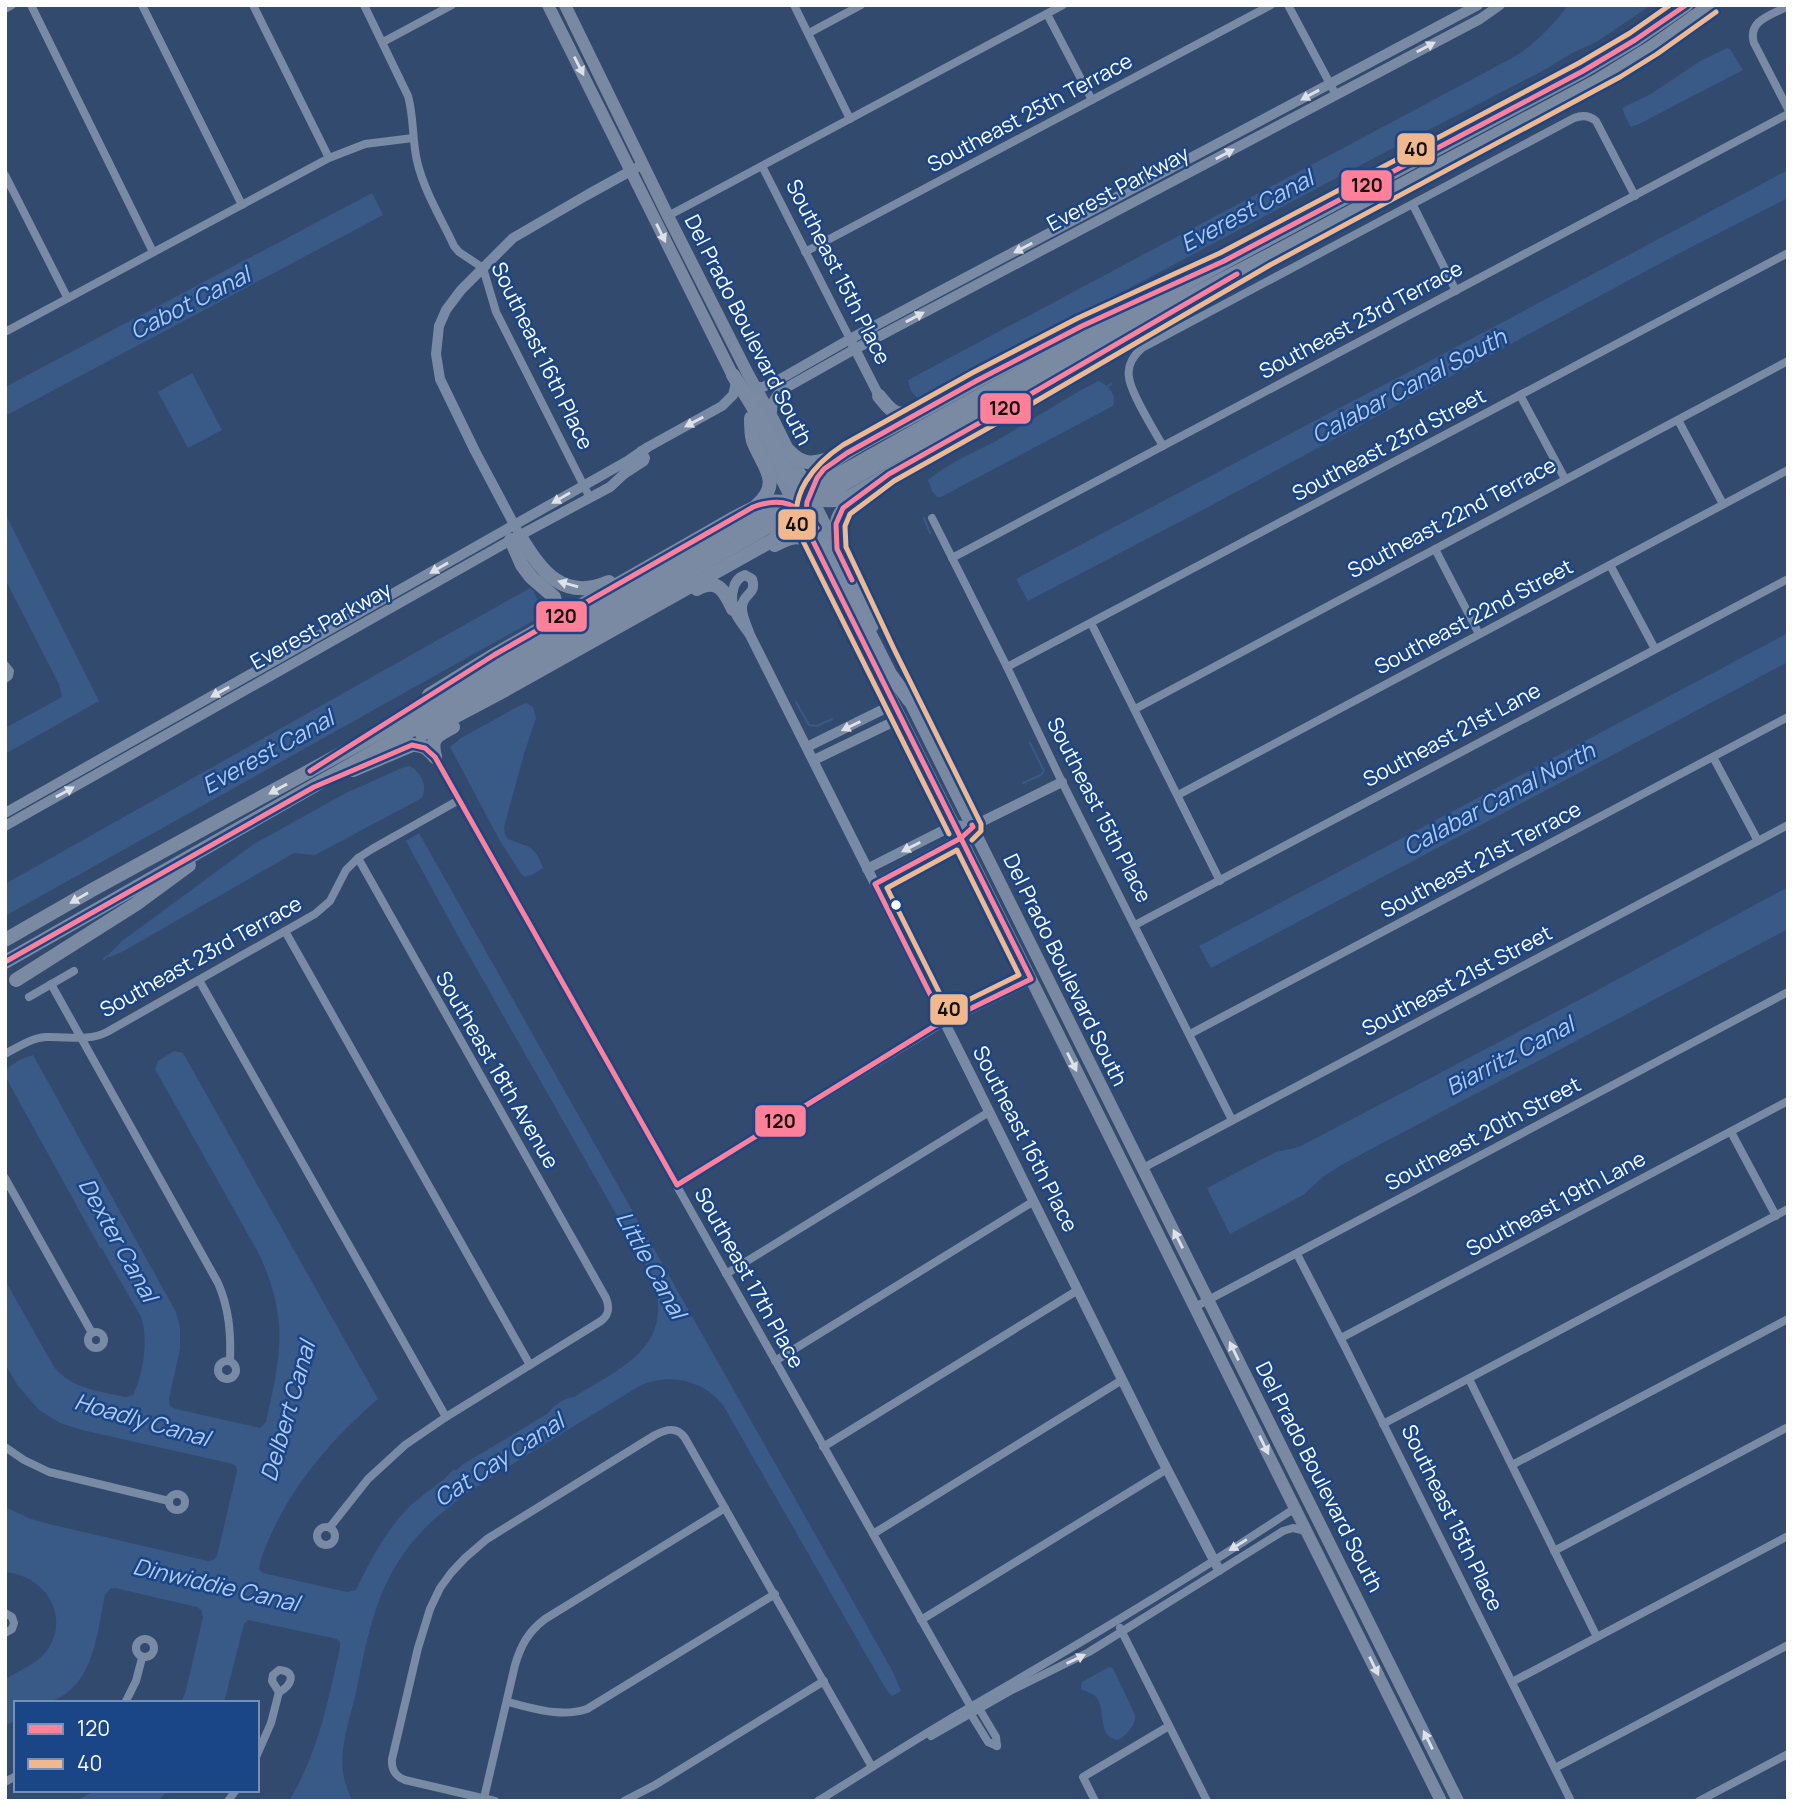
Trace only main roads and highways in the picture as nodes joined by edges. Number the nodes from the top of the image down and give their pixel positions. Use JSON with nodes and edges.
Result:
{"nodes":[{"id":1,"x":548,"y":5,"type":"edge"},
{"id":2,"x":565,"y":5,"type":"edge"},
{"id":3,"x":1686,"y":5,"type":"edge"},
{"id":4,"x":1711,"y":5,"type":"edge"},
{"id":5,"x":1266,"y":257,"type":"junction"},
{"id":6,"x":1224,"y":261,"type":"junction"},
{"id":7,"x":735,"y":379,"type":"junction"},
{"id":8,"x":927,"y":409,"type":"junction"},
{"id":9,"x":751,"y":418,"type":"junction"},
{"id":10,"x":874,"y":438,"type":"junction"},
{"id":11,"x":789,"y":451,"type":"junction"},
{"id":12,"x":846,"y":453,"type":"junction"},
{"id":13,"x":868,"y":457,"type":"junction"},
{"id":14,"x":889,"y":474,"type":"junction"},
{"id":15,"x":803,"y":501,"type":"junction"},
{"id":16,"x":753,"y":508,"type":"junction"},
{"id":17,"x":733,"y":536,"type":"junction"},
{"id":18,"x":837,"y":549,"type":"junction"},
{"id":19,"x":821,"y":558,"type":"junction"},
{"id":20,"x":710,"y":575,"type":"junction"},
{"id":21,"x":733,"y":608,"type":"road end"},
{"id":22,"x":633,"y":619,"type":"junction"},
{"id":23,"x":581,"y":649,"type":"junction"},
{"id":24,"x":494,"y":655,"type":"junction"},
{"id":25,"x":909,"y":700,"type":"junction"},
{"id":26,"x":337,"y":755,"type":"junction"},
{"id":27,"x":345,"y":773,"type":"junction"},
{"id":28,"x":314,"y":787,"type":"junction"},
{"id":29,"x":256,"y":820,"type":"junction"},
{"id":30,"x":5,"y":940,"type":"edge"},
{"id":31,"x":5,"y":962,"type":"edge"},
{"id":32,"x":1031,"y":979,"type":"junction"},
{"id":33,"x":16,"y":980,"type":"dead end"},
{"id":34,"x":1078,"y":1038,"type":"junction"},
{"id":35,"x":1094,"y":1106,"type":"junction"},
{"id":36,"x":1143,"y":1168,"type":"junction"},
{"id":37,"x":1297,"y":1511,"type":"junction"},
{"id":38,"x":1357,"y":1597,"type":"junction"},
{"id":39,"x":1441,"y":1801,"type":"edge"},
{"id":40,"x":1458,"y":1801,"type":"edge"}],
"edges":[{"from":1,"to":7,"type":"main road","name":"Del Prado Boulevard South","one_way":true},
{"from":2,"to":11,"type":"main road","name":"Del Prado Boulevard South"},
{"from":3,"to":6,"type":"highway"},
{"from":4,"to":5,"type":"highway"},
{"from":5,"to":13,"type":"highway"},
{"from":5,"to":14,"type":"highway"},
{"from":6,"to":8,"type":"highway"},
{"from":6,"to":13,"type":"highway"},
{"from":7,"to":9,"type":"main road","name":"Del Prado Boulevard South"},
{"from":7,"to":15,"type":"highway"},
{"from":8,"to":10,"type":"highway"},
{"from":8,"to":10,"type":"highway"},
{"from":9,"to":15,"type":"main road","name":"Del Prado Boulevard South"},
{"from":9,"to":16,"type":"highway"},
{"from":10,"to":13,"type":"highway"},
{"from":11,"to":12,"type":"highway"},
{"from":11,"to":15,"type":"main road","name":"Del Prado Boulevard South"},
{"from":12,"to":13,"type":"highway"},
{"from":12,"to":15,"type":"highway"},
{"from":13,"to":14,"type":"highway"},
{"from":13,"to":17,"type":"highway","bridge":true},
{"from":14,"to":15,"type":"highway"},
{"from":14,"to":18,"type":"highway"},
{"from":15,"to":16,"type":"highway"},
{"from":15,"to":17,"type":"highway"},
{"from":15,"to":18,"type":"main road","name":"Del Prado Boulevard South"},
{"from":15,"to":19,"type":"main road","name":"Del Prado Boulevard South"},
{"from":15,"to":25,"type":"highway"},
{"from":16,"to":17,"type":"highway"},
{"from":17,"to":20,"type":"highway"},
{"from":17,"to":24,"type":"highway"},
{"from":17,"to":24,"type":"highway","one_way":true},
{"from":17,"to":26,"type":"highway"},
{"from":17,"to":28,"type":"highway"},
{"from":18,"to":25,"type":"main road","name":"Del Prado Boulevard South"},
{"from":19,"to":20,"type":"highway"},
{"from":19,"to":32,"type":"main road","name":"Del Prado Boulevard South"},
{"from":20,"to":22,"type":"highway"},
{"from":21,"to":22,"type":"highway"},
{"from":22,"to":23,"type":"highway"},
{"from":23,"to":27,"type":"highway"},
{"from":23,"to":27,"type":"highway"},
{"from":24,"to":26,"type":"highway"},
{"from":25,"to":34,"type":"main road","name":"Del Prado Boulevard South"},
{"from":26,"to":30,"type":"highway","one_way":true},
{"from":27,"to":28,"type":"highway"},
{"from":28,"to":29,"type":"highway"},
{"from":29,"to":31,"type":"highway"},
{"from":29,"to":33,"type":"highway"},
{"from":32,"to":34,"type":"main road"},
{"from":32,"to":35,"type":"main road","name":"Del Prado Boulevard South","one_way":true},
{"from":34,"to":36,"type":"main road","name":"Del Prado Boulevard South"},
{"from":35,"to":36,"type":"main road"},
{"from":35,"to":37,"type":"main road","name":"Del Prado Boulevard South","one_way":true},
{"from":38,"to":36,"type":"main road","name":"Del Prado Boulevard South","one_way":true},
{"from":37,"to":38,"type":"main road"},
{"from":37,"to":39,"type":"main road","name":"Del Prado Boulevard South","one_way":true},
{"from":40,"to":38,"type":"main road","name":"Del Prado Boulevard South","one_way":true}]}
